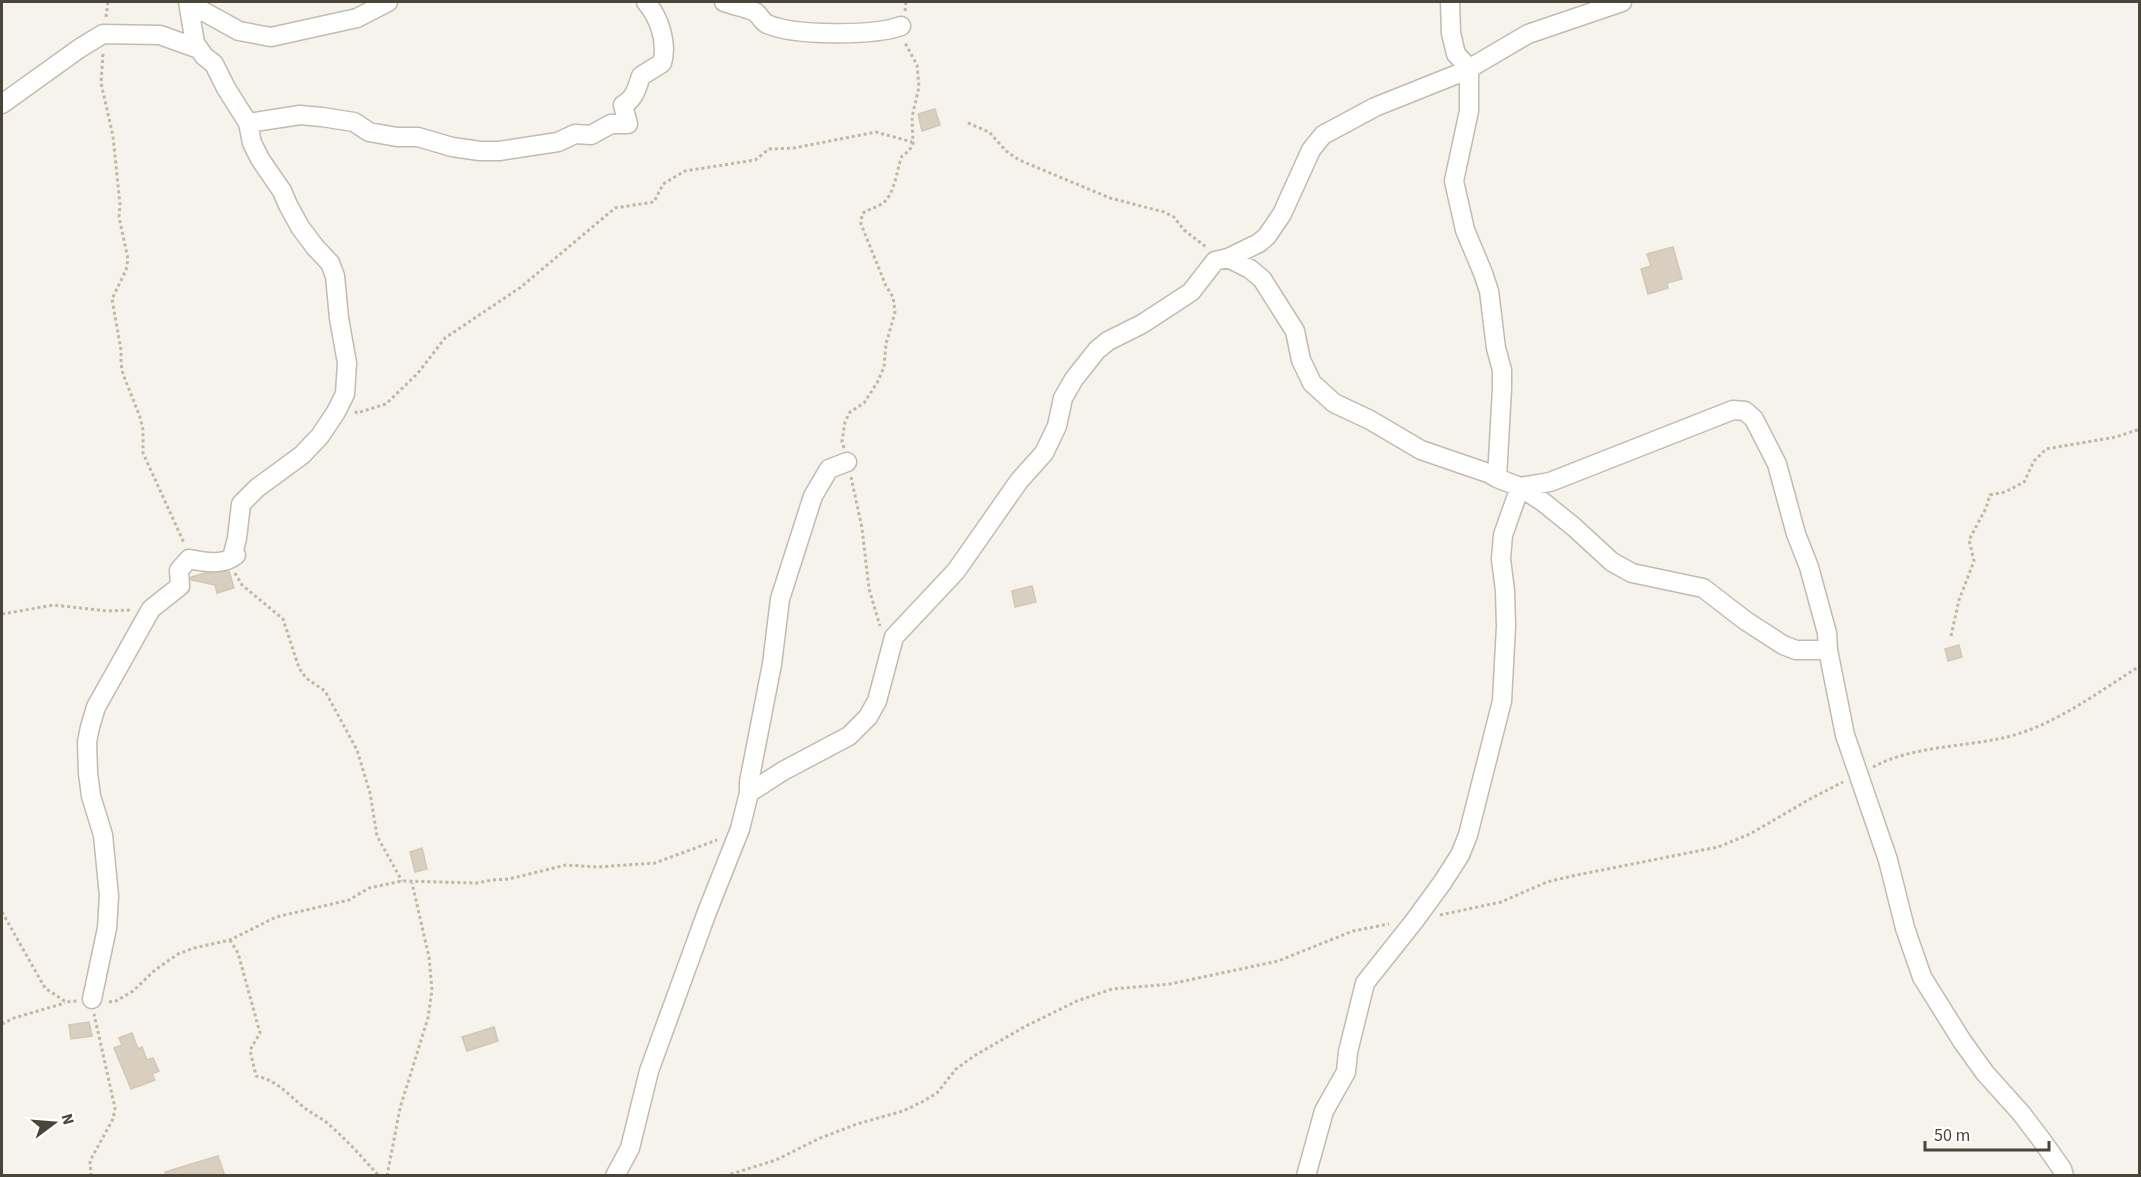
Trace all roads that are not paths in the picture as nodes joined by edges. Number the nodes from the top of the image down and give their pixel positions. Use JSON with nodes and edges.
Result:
{"nodes":[{"id":1,"x":388,"y":2,"type":"edge"},
{"id":2,"x":646,"y":2,"type":"edge"},
{"id":3,"x":724,"y":2,"type":"edge"},
{"id":4,"x":1450,"y":2,"type":"edge"},
{"id":5,"x":1622,"y":2,"type":"edge"},
{"id":6,"x":189,"y":3,"type":"edge"},
{"id":7,"x":901,"y":26,"type":"road end"},
{"id":8,"x":199,"y":50,"type":"junction"},
{"id":9,"x":1469,"y":68,"type":"junction"},
{"id":10,"x":2,"y":104,"type":"edge"},
{"id":11,"x":248,"y":123,"type":"junction"},
{"id":12,"x":1222,"y":259,"type":"junction"},
{"id":13,"x":847,"y":462,"type":"road end"},
{"id":14,"x":1497,"y":478,"type":"junction"},
{"id":15,"x":1520,"y":487,"type":"junction"},
{"id":16,"x":1828,"y":650,"type":"junction"},
{"id":17,"x":749,"y":794,"type":"junction"},
{"id":18,"x":92,"y":997,"type":"road end"},
{"id":19,"x":615,"y":1176,"type":"edge"},
{"id":20,"x":1306,"y":1176,"type":"edge"},
{"id":21,"x":2064,"y":1176,"type":"edge"}],
"edges":[{"from":1,"to":6,"type":"street"},
{"from":2,"to":11,"type":"street"},
{"from":3,"to":7,"type":"street"},
{"from":4,"to":9,"type":"street"},
{"from":5,"to":9,"type":"street"},
{"from":6,"to":8,"type":"street"},
{"from":8,"to":10,"type":"street"},
{"from":8,"to":11,"type":"street"},
{"from":9,"to":12,"type":"street"},
{"from":9,"to":14,"type":"street"},
{"from":11,"to":18,"type":"street"},
{"from":12,"to":14,"type":"street"},
{"from":12,"to":17,"type":"street"},
{"from":13,"to":17,"type":"street"},
{"from":14,"to":15,"type":"street"},
{"from":15,"to":16,"type":"street"},
{"from":15,"to":16,"type":"street"},
{"from":15,"to":20,"type":"street"},
{"from":16,"to":21,"type":"street"},
{"from":17,"to":19,"type":"street"}]}
